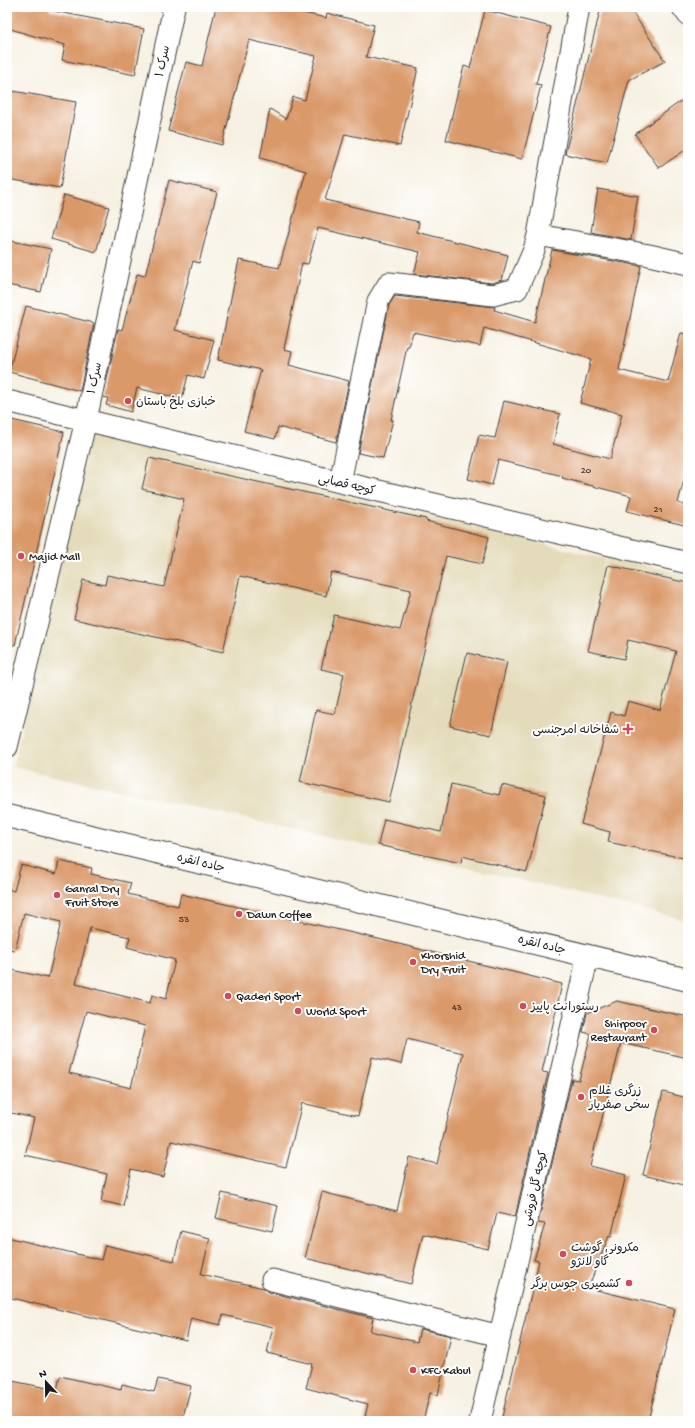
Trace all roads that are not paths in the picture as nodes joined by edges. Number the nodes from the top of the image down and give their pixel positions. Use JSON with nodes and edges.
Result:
{"nodes":[{"id":1,"x":174,"y":7,"type":"edge"},
{"id":2,"x":579,"y":7,"type":"edge"},
{"id":3,"x":683,"y":7,"type":"edge"},
{"id":4,"x":688,"y":14,"type":"edge"},
{"id":5,"x":538,"y":235,"type":"junction"},
{"id":6,"x":688,"y":264,"type":"edge"},
{"id":7,"x":7,"y":401,"type":"edge"},
{"id":8,"x":86,"y":420,"type":"junction"},
{"id":9,"x":340,"y":482,"type":"junction"},
{"id":10,"x":688,"y":563,"type":"edge"},
{"id":11,"x":7,"y":747,"type":"edge"},
{"id":12,"x":7,"y":816,"type":"edge"},
{"id":13,"x":396,"y":909,"type":"joint"},
{"id":14,"x":588,"y":956,"type":"junction"},
{"id":15,"x":688,"y":980,"type":"edge"},
{"id":16,"x":272,"y":1280,"type":"dead end"},
{"id":17,"x":500,"y":1336,"type":"junction"},
{"id":18,"x":480,"y":1421,"type":"edge"}],
"edges":[{"from":1,"to":8,"type":"street","name":"سرک ۱"},
{"from":2,"to":5,"type":"street"},
{"from":3,"to":4,"type":"main road"},
{"from":5,"to":6,"type":"street"},
{"from":5,"to":9,"type":"street"},
{"from":7,"to":8,"type":"street","name":"کوچه قصابی"},
{"from":8,"to":9,"type":"street","name":"کوچه قصابی"},
{"from":8,"to":11,"type":"street","name":"سرک ۱"},
{"from":9,"to":10,"type":"street","name":"کوچه قصابی"},
{"from":12,"to":13,"type":"main road","name":"جاده انقره"},
{"from":13,"to":14,"type":"main road","name":"جادہ انقرہ"},
{"from":14,"to":15,"type":"main road","name":"جادہ انقرہ"},
{"from":14,"to":17,"type":"street","name":"کوچه گل فروشی"},
{"from":16,"to":17,"type":"street"},
{"from":17,"to":18,"type":"street","name":"کوچه گل فروشی"}]}
